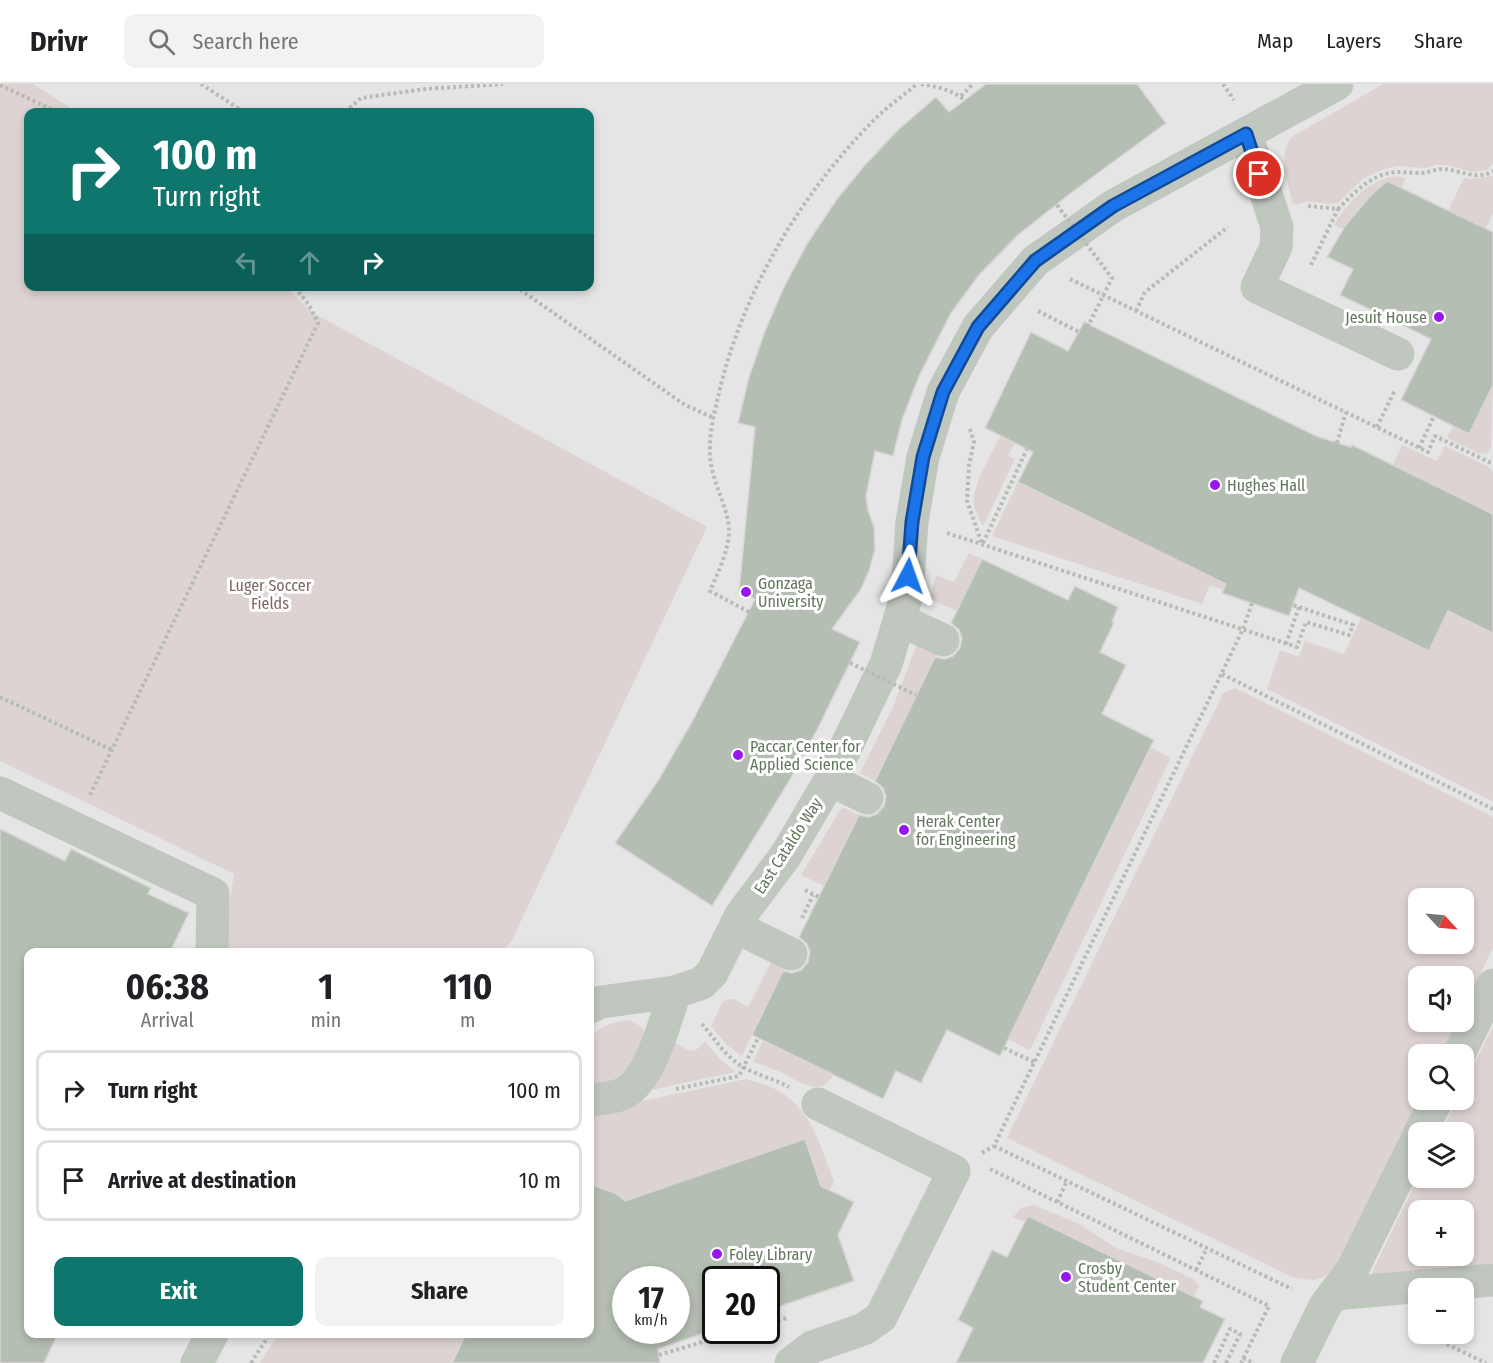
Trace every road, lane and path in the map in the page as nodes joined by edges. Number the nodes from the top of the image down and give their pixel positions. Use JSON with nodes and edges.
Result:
{"nodes":[{"id":1,"x":201,"y":84,"type":"edge"},
{"id":2,"x":503,"y":84,"type":"edge"},
{"id":3,"x":919,"y":84,"type":"edge"},
{"id":4,"x":973,"y":84,"type":"edge"},
{"id":5,"x":1337,"y":84,"type":"edge"},
{"id":6,"x":0,"y":85,"type":"edge"},
{"id":7,"x":961,"y":96,"type":"junction"},
{"id":8,"x":49,"y":108,"type":"edge"},
{"id":9,"x":238,"y":108,"type":"edge"},
{"id":10,"x":350,"y":108,"type":"edge"},
{"id":11,"x":974,"y":108,"type":"dead end"},
{"id":12,"x":1246,"y":134,"type":"junction"},
{"id":13,"x":1493,"y":171,"type":"edge"},
{"id":14,"x":1057,"y":205,"type":"dead end"},
{"id":15,"x":1338,"y":209,"type":"junction"},
{"id":16,"x":1272,"y":214,"type":"junction"},
{"id":17,"x":1228,"y":227,"type":"dead end"},
{"id":18,"x":1317,"y":253,"type":"dead end"},
{"id":19,"x":1068,"y":278,"type":"dead end"},
{"id":20,"x":298,"y":291,"type":"edge"},
{"id":21,"x":522,"y":291,"type":"edge"},
{"id":22,"x":1032,"y":309,"type":"dead end"},
{"id":23,"x":1136,"y":310,"type":"junction"},
{"id":24,"x":1398,"y":354,"type":"dead end"},
{"id":25,"x":938,"y":410,"type":"junction"},
{"id":26,"x":1346,"y":412,"type":"junction"},
{"id":27,"x":1434,"y":416,"type":"dead end"},
{"id":28,"x":714,"y":418,"type":"junction"},
{"id":29,"x":1336,"y":443,"type":"dead end"},
{"id":30,"x":1419,"y":448,"type":"junction"},
{"id":31,"x":1027,"y":449,"type":"dead end"},
{"id":32,"x":1493,"y":464,"type":"edge"},
{"id":33,"x":912,"y":522,"type":"junction"},
{"id":34,"x":982,"y":545,"type":"junction"},
{"id":35,"x":1252,"y":603,"type":"dead end"},
{"id":36,"x":1293,"y":605,"type":"dead end"},
{"id":37,"x":1299,"y":607,"type":"junction"},
{"id":38,"x":749,"y":612,"type":"dead end"},
{"id":39,"x":900,"y":620,"type":"junction"},
{"id":40,"x":1243,"y":629,"type":"junction"},
{"id":41,"x":943,"y":640,"type":"dead end"},
{"id":42,"x":1286,"y":644,"type":"junction"},
{"id":43,"x":850,"y":663,"type":"dead end"},
{"id":44,"x":1222,"y":674,"type":"junction"},
{"id":45,"x":916,"y":695,"type":"dead end"},
{"id":46,"x":0,"y":697,"type":"edge"},
{"id":47,"x":112,"y":750,"type":"junction"},
{"id":48,"x":830,"y":780,"type":"junction"},
{"id":49,"x":0,"y":793,"type":"edge"},
{"id":50,"x":867,"y":798,"type":"joint"},
{"id":51,"x":1493,"y":809,"type":"edge"},
{"id":52,"x":74,"y":828,"type":"junction"},
{"id":53,"x":952,"y":838,"type":"dead end"},
{"id":54,"x":736,"y":927,"type":"junction"},
{"id":55,"x":212,"y":948,"type":"edge"},
{"id":56,"x":791,"y":954,"type":"dead end"},
{"id":57,"x":1493,"y":985,"type":"edge"},
{"id":58,"x":675,"y":992,"type":"junction"},
{"id":59,"x":594,"y":1005,"type":"edge"},
{"id":60,"x":758,"y":1038,"type":"dead end"},
{"id":61,"x":1464,"y":1044,"type":"edge"},
{"id":62,"x":1004,"y":1048,"type":"dead end"},
{"id":63,"x":1034,"y":1062,"type":"junction"},
{"id":64,"x":743,"y":1068,"type":"junction"},
{"id":65,"x":625,"y":1093,"type":"junction"},
{"id":66,"x":594,"y":1100,"type":"edge"},
{"id":67,"x":818,"y":1104,"type":"joint"},
{"id":68,"x":994,"y":1146,"type":"junction"},
{"id":69,"x":1408,"y":1158,"type":"edge"},
{"id":70,"x":963,"y":1165,"type":"junction"},
{"id":71,"x":1067,"y":1181,"type":"junction"},
{"id":72,"x":1057,"y":1202,"type":"junction"},
{"id":73,"x":1207,"y":1248,"type":"junction"},
{"id":74,"x":1196,"y":1270,"type":"junction"},
{"id":75,"x":1493,"y":1280,"type":"edge"},
{"id":76,"x":1334,"y":1294,"type":"junction"},
{"id":77,"x":210,"y":1338,"type":"edge"},
{"id":78,"x":267,"y":1338,"type":"edge"},
{"id":79,"x":702,"y":1342,"type":"edge"},
{"id":80,"x":1446,"y":1344,"type":"edge"},
{"id":81,"x":659,"y":1355,"type":"dead end"},
{"id":82,"x":1242,"y":1361,"type":"edge"},
{"id":83,"x":196,"y":1363,"type":"edge"},
{"id":84,"x":251,"y":1363,"type":"edge"},
{"id":85,"x":790,"y":1363,"type":"edge"},
{"id":86,"x":1214,"y":1363,"type":"edge"},
{"id":87,"x":1226,"y":1363,"type":"edge"},
{"id":88,"x":1254,"y":1363,"type":"edge"},
{"id":89,"x":1297,"y":1363,"type":"edge"},
{"id":90,"x":1486,"y":1363,"type":"edge"}],
"edges":[{"from":1,"to":9,"type":"path"},
{"from":2,"to":10,"type":"path"},
{"from":3,"to":7,"type":"path"},
{"from":3,"to":28,"type":"path"},
{"from":4,"to":7,"type":"path"},
{"from":5,"to":12,"type":"street","name":"East Cataldo Way"},
{"from":6,"to":8,"type":"path"},
{"from":7,"to":11,"type":"path"},
{"from":12,"to":16,"type":"street"},
{"from":12,"to":25,"type":"street","name":"East Cataldo Way"},
{"from":13,"to":15,"type":"path"},
{"from":14,"to":22,"type":"path","bridge":true},
{"from":15,"to":16,"type":"path"},
{"from":15,"to":18,"type":"path"},
{"from":16,"to":24,"type":"street"},
{"from":17,"to":23,"type":"path"},
{"from":19,"to":23,"type":"path"},
{"from":20,"to":47,"type":"path"},
{"from":21,"to":28,"type":"path"},
{"from":23,"to":26,"type":"path"},
{"from":25,"to":33,"type":"street","name":"East Cataldo Way"},
{"from":25,"to":34,"type":"path"},
{"from":26,"to":29,"type":"path"},
{"from":26,"to":30,"type":"path"},
{"from":27,"to":30,"type":"path"},
{"from":28,"to":38,"type":"path"},
{"from":30,"to":32,"type":"path"},
{"from":31,"to":34,"type":"path"},
{"from":33,"to":34,"type":"path"},
{"from":33,"to":39,"type":"street","name":"East Cataldo Way"},
{"from":34,"to":40,"type":"path"},
{"from":35,"to":40,"type":"path"},
{"from":36,"to":37,"type":"path"},
{"from":37,"to":42,"type":"path"},
{"from":37,"to":42,"type":"path"},
{"from":39,"to":41,"type":"street"},
{"from":39,"to":48,"type":"street","name":"East Cataldo Way"},
{"from":40,"to":42,"type":"path"},
{"from":40,"to":44,"type":"path"},
{"from":43,"to":45,"type":"path","bridge":true},
{"from":44,"to":51,"type":"path"},
{"from":44,"to":63,"type":"path"},
{"from":46,"to":47,"type":"path"},
{"from":47,"to":52,"type":"path"},
{"from":48,"to":50,"type":"street"},
{"from":48,"to":54,"type":"street","name":"East Cataldo Way"},
{"from":49,"to":52,"type":"street"},
{"from":50,"to":53,"type":"path"},
{"from":52,"to":55,"type":"street"},
{"from":54,"to":56,"type":"street"},
{"from":54,"to":58,"type":"street","name":"East Cataldo Way"},
{"from":57,"to":61,"type":"street"},
{"from":58,"to":59,"type":"street","name":"East Cataldo Way"},
{"from":58,"to":64,"type":"path"},
{"from":58,"to":65,"type":"street"},
{"from":60,"to":64,"type":"path"},
{"from":62,"to":63,"type":"path"},
{"from":63,"to":68,"type":"path"},
{"from":64,"to":65,"type":"path"},
{"from":64,"to":67,"type":"path"},
{"from":65,"to":66,"type":"street"},
{"from":67,"to":70,"type":"street"},
{"from":68,"to":70,"type":"path"},
{"from":68,"to":71,"type":"path"},
{"from":69,"to":76,"type":"street"},
{"from":70,"to":72,"type":"path"},
{"from":70,"to":85,"type":"street"},
{"from":71,"to":72,"type":"path"},
{"from":71,"to":73,"type":"path"},
{"from":72,"to":74,"type":"path"},
{"from":73,"to":74,"type":"path"},
{"from":73,"to":76,"type":"path"},
{"from":74,"to":82,"type":"path"},
{"from":75,"to":76,"type":"street"},
{"from":76,"to":89,"type":"street"},
{"from":77,"to":83,"type":"street"},
{"from":78,"to":84,"type":"path"},
{"from":79,"to":81,"type":"path"},
{"from":80,"to":90,"type":"path"},
{"from":82,"to":88,"type":"path"},
{"from":86,"to":87,"type":"path"}]}
